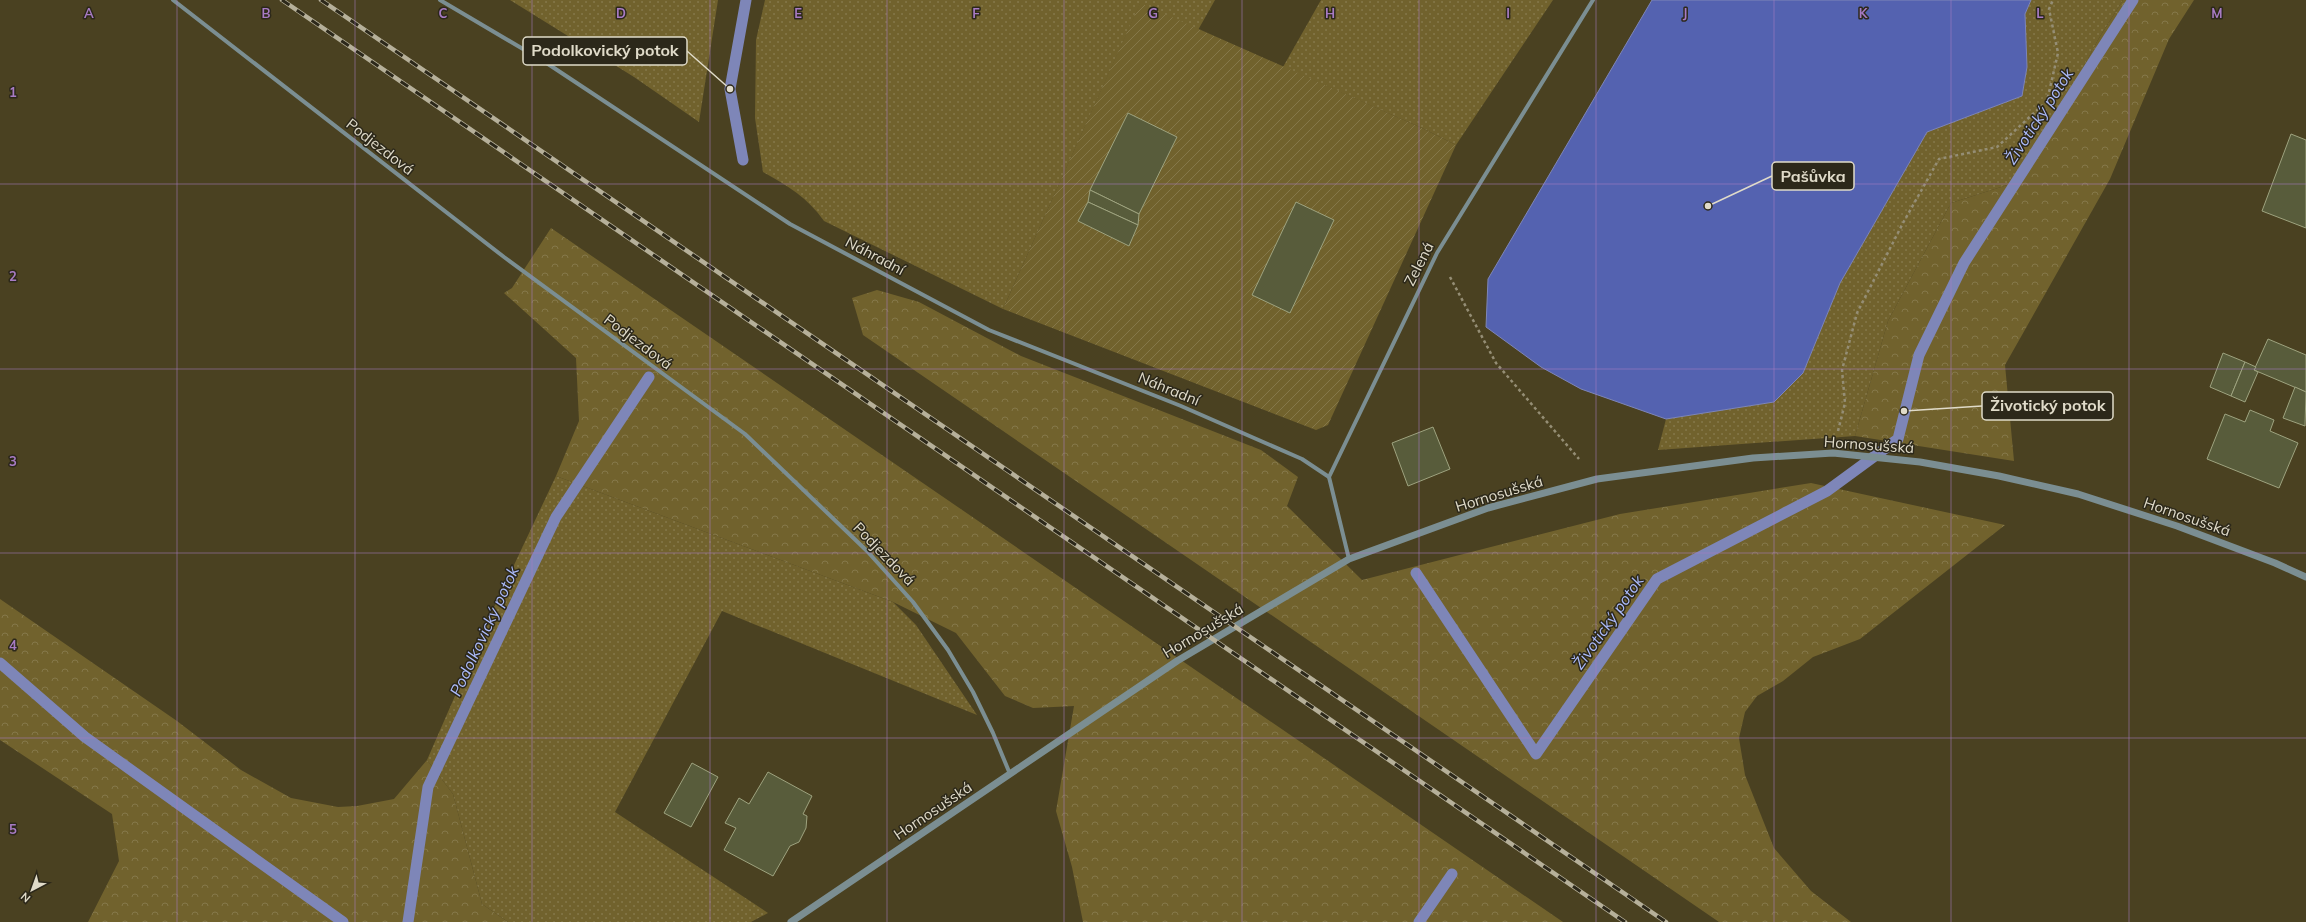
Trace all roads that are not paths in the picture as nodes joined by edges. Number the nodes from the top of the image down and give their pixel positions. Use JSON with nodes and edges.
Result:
{"nodes":[{"id":1,"x":173,"y":0,"type":"edge"},
{"id":2,"x":440,"y":0,"type":"edge"},
{"id":3,"x":1593,"y":0,"type":"edge"},
{"id":4,"x":1329,"y":477,"type":"junction"},
{"id":5,"x":1349,"y":559,"type":"junction"},
{"id":6,"x":2306,"y":577,"type":"edge"},
{"id":7,"x":1010,"y":774,"type":"junction"},
{"id":8,"x":791,"y":922,"type":"edge"}],
"edges":[{"from":1,"to":7,"type":"street","name":"Podjezdová"},
{"from":2,"to":4,"type":"street","name":"Náhradní"},
{"from":3,"to":4,"type":"street","name":"Zelená"},
{"from":4,"to":5,"type":"street"},
{"from":5,"to":6,"type":"street","name":"Hornosušská"},
{"from":5,"to":7,"type":"street","name":"Hornosušská"},
{"from":7,"to":8,"type":"street","name":"Hornosušská"}]}
